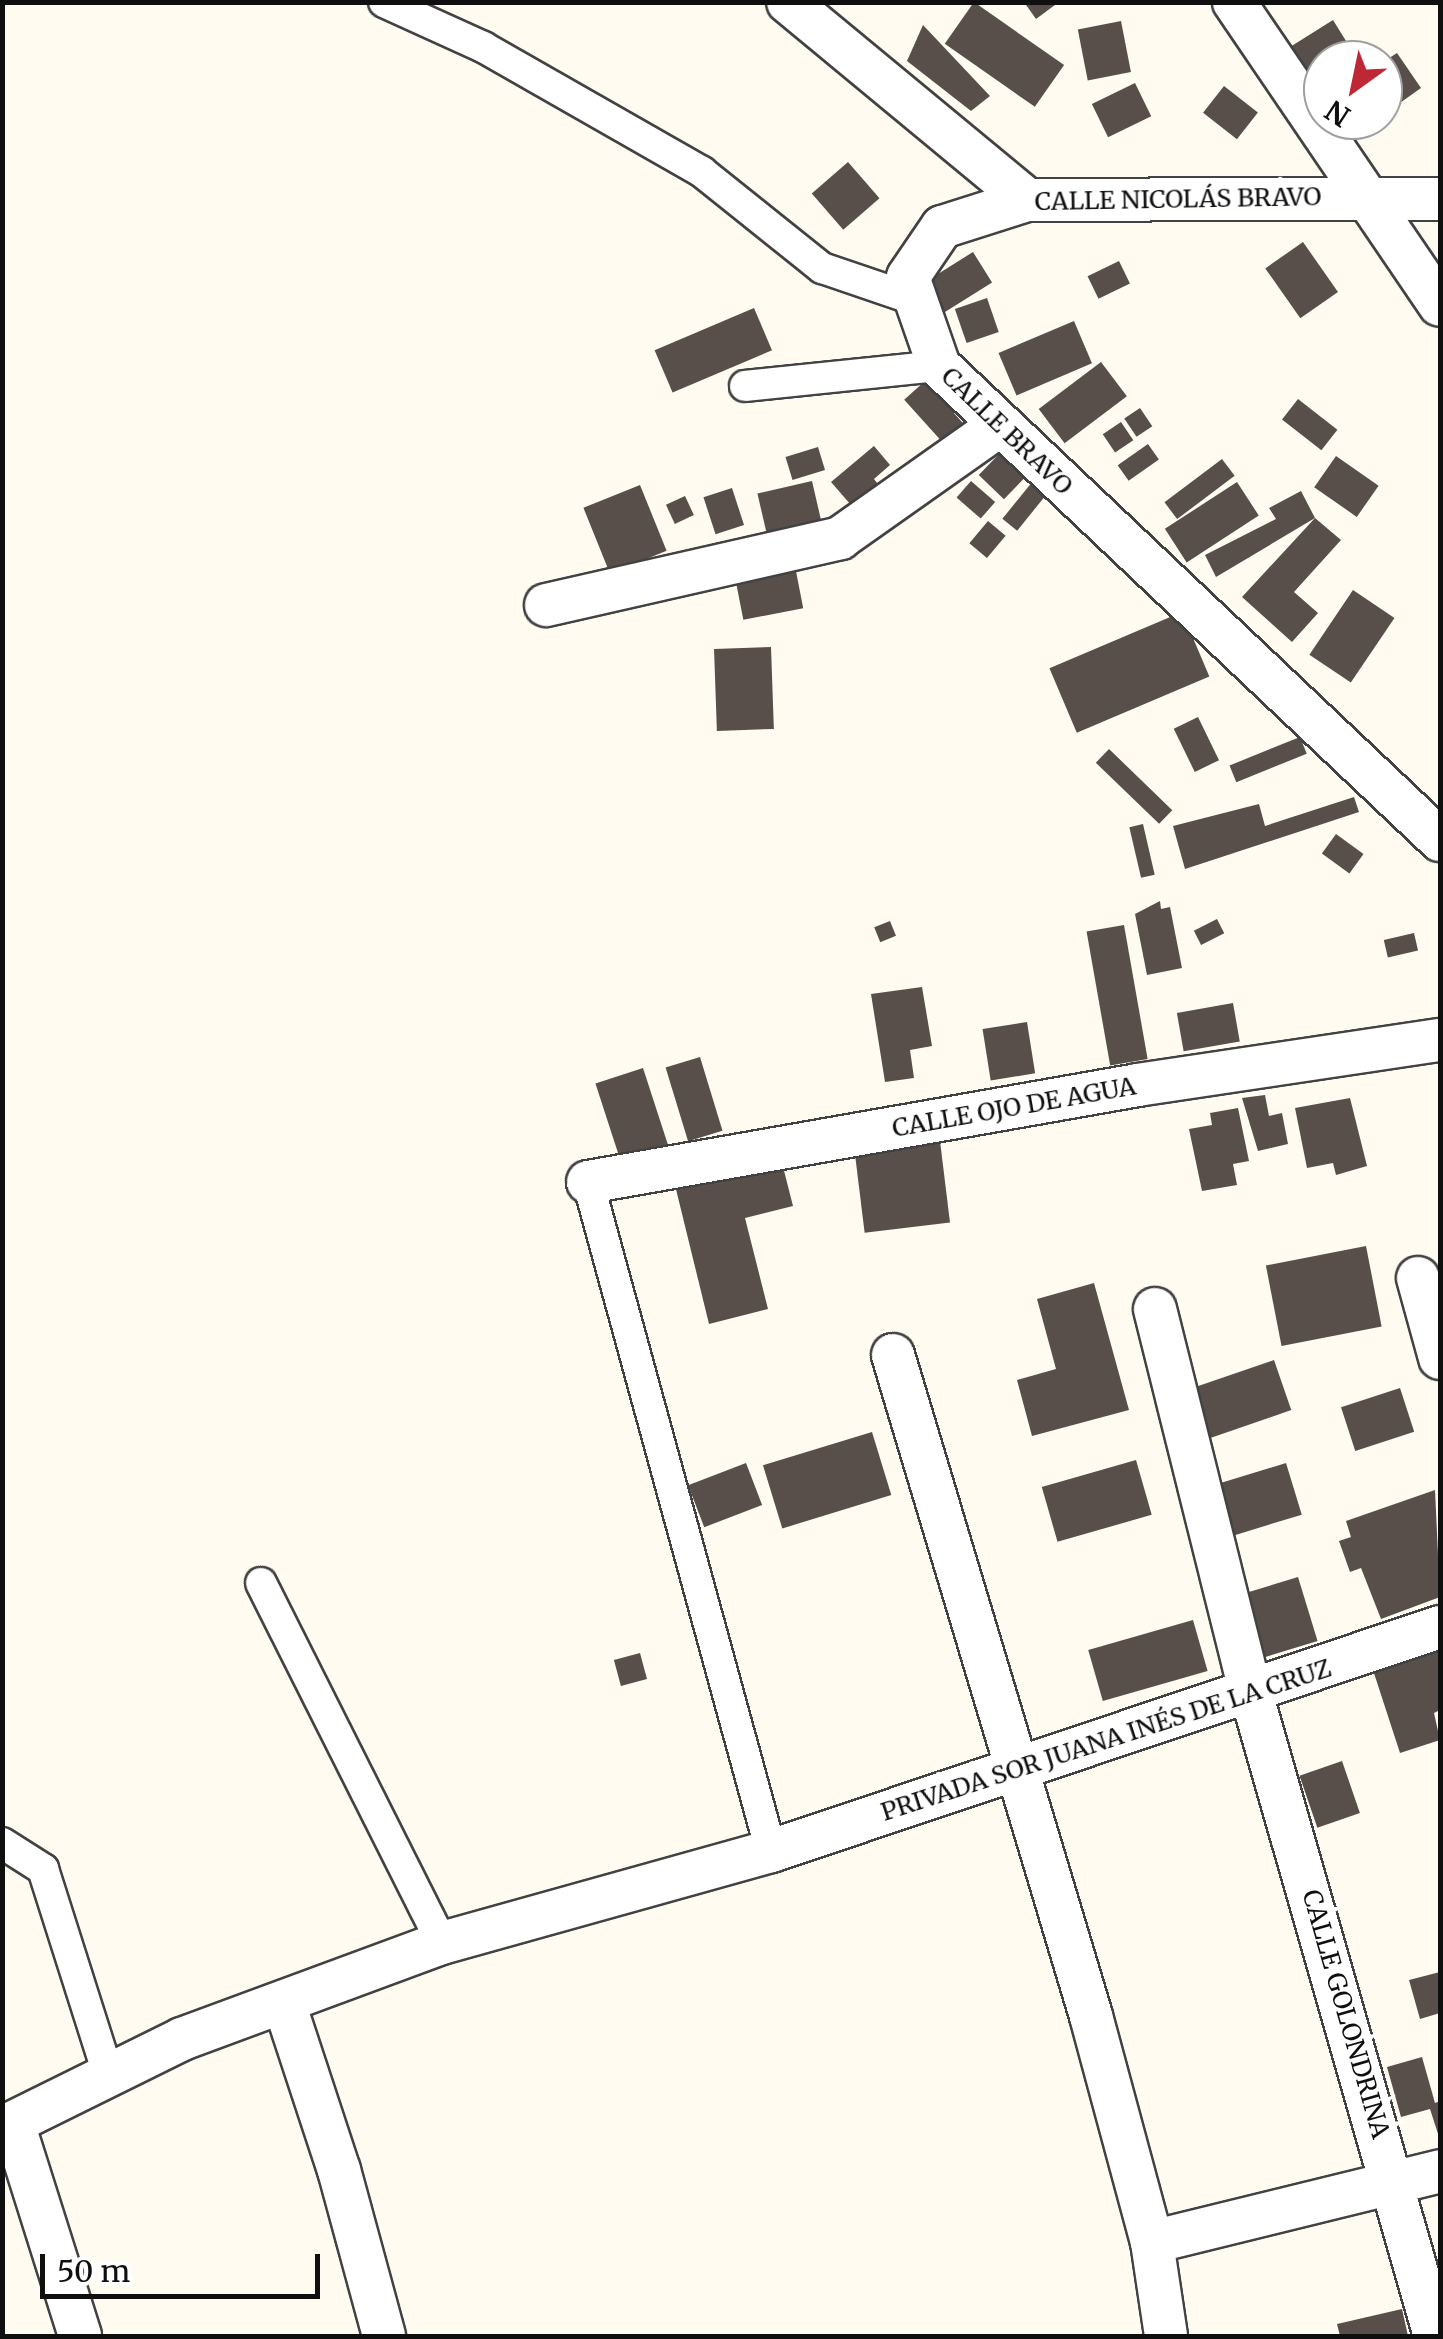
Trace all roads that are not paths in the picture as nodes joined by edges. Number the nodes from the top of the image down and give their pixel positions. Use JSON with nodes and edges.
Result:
{"nodes":[{"id":1,"x":384,"y":2,"type":"edge"},
{"id":2,"x":788,"y":2,"type":"edge"},
{"id":3,"x":1234,"y":2,"type":"edge"},
{"id":4,"x":1361,"y":197,"type":"junction"},
{"id":5,"x":1440,"y":199,"type":"edge"},
{"id":6,"x":1028,"y":200,"type":"junction"},
{"id":7,"x":913,"y":299,"type":"junction"},
{"id":8,"x":1440,"y":305,"type":"edge"},
{"id":9,"x":939,"y":366,"type":"junction"},
{"id":10,"x":746,"y":386,"type":"dead end"},
{"id":11,"x":1000,"y":425,"type":"junction"},
{"id":12,"x":546,"y":605,"type":"dead end"},
{"id":13,"x":1440,"y":840,"type":"edge"},
{"id":14,"x":1440,"y":1040,"type":"edge"},
{"id":15,"x":588,"y":1182,"type":"joint"},
{"id":16,"x":1418,"y":1278,"type":"dead end"},
{"id":17,"x":1155,"y":1309,"type":"dead end"},
{"id":18,"x":893,"y":1356,"type":"dead end"},
{"id":19,"x":1440,"y":1358,"type":"edge"},
{"id":20,"x":261,"y":1583,"type":"dead end"},
{"id":21,"x":1440,"y":1627,"type":"edge"},
{"id":22,"x":1251,"y":1693,"type":"junction"},
{"id":23,"x":1020,"y":1768,"type":"junction"},
{"id":24,"x":2,"y":1844,"type":"edge"},
{"id":25,"x":771,"y":1851,"type":"junction"},
{"id":26,"x":442,"y":1943,"type":"junction"},
{"id":27,"x":284,"y":2006,"type":"junction"},
{"id":28,"x":108,"y":2071,"type":"junction"},
{"id":29,"x":8,"y":2126,"type":"edge"},
{"id":30,"x":1440,"y":2171,"type":"edge"},
{"id":31,"x":1395,"y":2181,"type":"junction"},
{"id":32,"x":1152,"y":2242,"type":"junction"},
{"id":33,"x":80,"y":2336,"type":"edge"},
{"id":34,"x":384,"y":2336,"type":"edge"},
{"id":35,"x":1166,"y":2336,"type":"edge"},
{"id":36,"x":1436,"y":2336,"type":"edge"}],
"edges":[{"from":1,"to":7,"type":"street"},
{"from":2,"to":6,"type":"street"},
{"from":3,"to":4,"type":"street"},
{"from":4,"to":5,"type":"street","name":"CALLE NICOLÁS BRAVO"},
{"from":4,"to":6,"type":"street","name":"CALLE NICOLÁS BRAVO"},
{"from":4,"to":8,"type":"street"},
{"from":6,"to":7,"type":"street","name":"CALLE NICOLÁS BRAVO"},
{"from":7,"to":9,"type":"street","name":"CALLE BRAVO"},
{"from":9,"to":10,"type":"street"},
{"from":9,"to":11,"type":"street","name":"CALLE BRAVO"},
{"from":11,"to":12,"type":"street"},
{"from":11,"to":13,"type":"street","name":"CALLE BRAVO"},
{"from":14,"to":15,"type":"street","name":"CALLE OJO DE AGUA"},
{"from":15,"to":25,"type":"street"},
{"from":16,"to":19,"type":"street"},
{"from":17,"to":22,"type":"street","name":"CALLE GOLONDRINA"},
{"from":18,"to":23,"type":"street"},
{"from":20,"to":26,"type":"street"},
{"from":21,"to":22,"type":"street","name":"PRIVADA SOR JUANA INÉS DE LA CRUZ"},
{"from":22,"to":23,"type":"street","name":"PRIVADA SOR JUANA INÉS DE LA CRUZ"},
{"from":22,"to":31,"type":"street","name":"CALLE GOLONDRINA"},
{"from":23,"to":25,"type":"street","name":"PRIVADA SOR JUANA INÉS DE LA CRUZ"},
{"from":23,"to":32,"type":"street"},
{"from":24,"to":28,"type":"street"},
{"from":25,"to":26,"type":"street","name":"PRIVADA SOR JUANA INÉS DE LA CRUZ"},
{"from":26,"to":27,"type":"street","name":"PRIVADA SOR JUANA INÉS DE LA CRUZ"},
{"from":27,"to":28,"type":"street","name":"PRIVADA SOR JUANA INÉS DE LA CRUZ"},
{"from":27,"to":34,"type":"street"},
{"from":28,"to":29,"type":"street","name":"PRIVADA SOR JUANA INÉS DE LA CRUZ"},
{"from":29,"to":33,"type":"street"},
{"from":30,"to":31,"type":"street"},
{"from":31,"to":32,"type":"street"},
{"from":31,"to":36,"type":"street","name":"CALLE GOLONDRINA"},
{"from":32,"to":35,"type":"street"}]}
